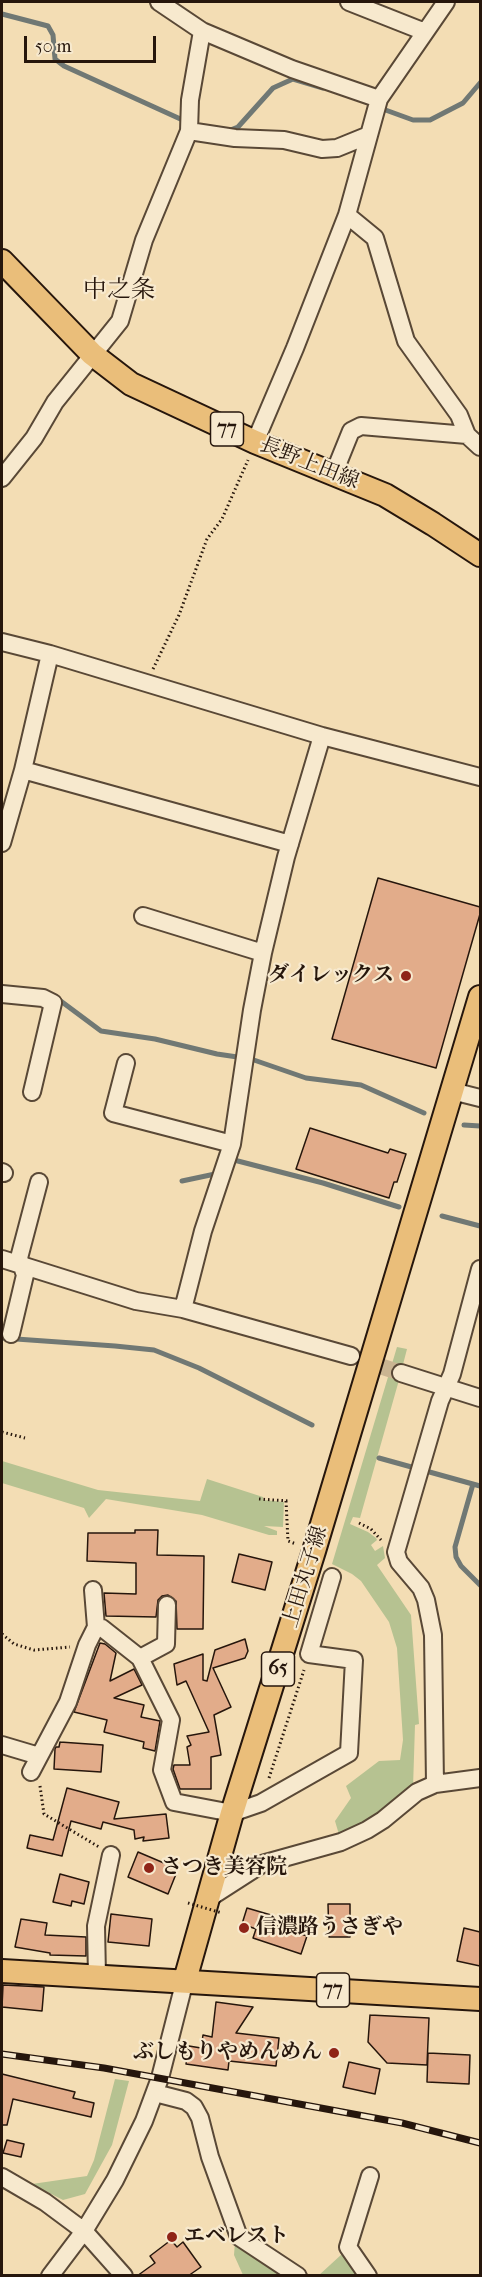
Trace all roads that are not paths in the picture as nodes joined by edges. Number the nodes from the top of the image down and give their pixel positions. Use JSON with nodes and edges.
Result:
{"nodes":[{"id":1,"x":349,"y":2,"type":"edge"},
{"id":2,"x":446,"y":2,"type":"edge"},
{"id":3,"x":166,"y":3,"type":"edge"},
{"id":4,"x":202,"y":31,"type":"junction"},
{"id":5,"x":425,"y":32,"type":"junction"},
{"id":6,"x":378,"y":104,"type":"junction"},
{"id":7,"x":189,"y":125,"type":"junction"},
{"id":8,"x":369,"y":135,"type":"junction"},
{"id":9,"x":347,"y":215,"type":"junction"},
{"id":10,"x":2,"y":261,"type":"edge"},
{"id":11,"x":92,"y":354,"type":"junction"},
{"id":12,"x":467,"y":435,"type":"junction"},
{"id":13,"x":255,"y":442,"type":"junction"},
{"id":14,"x":480,"y":447,"type":"edge"},
{"id":15,"x":334,"y":473,"type":"junction"},
{"id":16,"x":2,"y":478,"type":"edge"},
{"id":17,"x":479,"y":550,"type":"edge"},
{"id":18,"x":2,"y":642,"type":"edge"},
{"id":19,"x":50,"y":654,"type":"junction"},
{"id":20,"x":322,"y":736,"type":"junction"},
{"id":21,"x":22,"y":771,"type":"junction"},
{"id":22,"x":480,"y":777,"type":"edge"},
{"id":23,"x":2,"y":843,"type":"edge"},
{"id":24,"x":290,"y":844,"type":"junction"},
{"id":25,"x":143,"y":916,"type":"dead end"},
{"id":26,"x":263,"y":953,"type":"junction"},
{"id":27,"x":2,"y":994,"type":"edge"},
{"id":28,"x":480,"y":997,"type":"edge"},
{"id":29,"x":126,"y":1063,"type":"dead end"},
{"id":30,"x":452,"y":1091,"type":"junction"},
{"id":31,"x":32,"y":1092,"type":"dead end"},
{"id":32,"x":480,"y":1098,"type":"edge"},
{"id":33,"x":232,"y":1144,"type":"junction"},
{"id":34,"x":39,"y":1182,"type":"dead end"},
{"id":35,"x":2,"y":1259,"type":"edge"},
{"id":36,"x":22,"y":1265,"type":"junction"},
{"id":37,"x":480,"y":1269,"type":"edge"},
{"id":38,"x":183,"y":1309,"type":"junction"},
{"id":39,"x":11,"y":1334,"type":"dead end"},
{"id":40,"x":351,"y":1356,"type":"tunnel mouth"},
{"id":41,"x":401,"y":1373,"type":"tunnel mouth"},
{"id":42,"x":445,"y":1388,"type":"junction"},
{"id":43,"x":480,"y":1398,"type":"edge"},
{"id":44,"x":333,"y":1577,"type":"dead end"},
{"id":45,"x":93,"y":1590,"type":"dead end"},
{"id":46,"x":167,"y":1605,"type":"dead end"},
{"id":47,"x":96,"y":1627,"type":"junction"},
{"id":48,"x":140,"y":1658,"type":"junction"},
{"id":49,"x":2,"y":1745,"type":"edge"},
{"id":50,"x":39,"y":1756,"type":"junction"},
{"id":51,"x":31,"y":1772,"type":"road end"},
{"id":52,"x":480,"y":1778,"type":"edge"},
{"id":53,"x":435,"y":1784,"type":"junction"},
{"id":54,"x":232,"y":1813,"type":"junction"},
{"id":55,"x":111,"y":1855,"type":"road end"},
{"id":56,"x":205,"y":1905,"type":"junction"},
{"id":57,"x":2,"y":1971,"type":"edge"},
{"id":58,"x":97,"y":1976,"type":"junction"},
{"id":59,"x":185,"y":1980,"type":"junction"},
{"id":60,"x":480,"y":2000,"type":"edge"},
{"id":61,"x":155,"y":2093,"type":"junction"},
{"id":62,"x":370,"y":2176,"type":"dead end"},
{"id":63,"x":2,"y":2177,"type":"edge"},
{"id":64,"x":84,"y":2231,"type":"junction"},
{"id":65,"x":50,"y":2276,"type":"edge"},
{"id":66,"x":124,"y":2276,"type":"edge"},
{"id":67,"x":298,"y":2276,"type":"edge"},
{"id":68,"x":368,"y":2276,"type":"edge"}],
"edges":[{"from":1,"to":5,"type":"street"},
{"from":2,"to":5,"type":"street"},
{"from":3,"to":4,"type":"street"},
{"from":4,"to":6,"type":"street"},
{"from":4,"to":7,"type":"street"},
{"from":5,"to":6,"type":"street"},
{"from":6,"to":8,"type":"street"},
{"from":7,"to":8,"type":"street"},
{"from":7,"to":11,"type":"street"},
{"from":8,"to":9,"type":"street"},
{"from":9,"to":12,"type":"street"},
{"from":9,"to":13,"type":"street"},
{"from":10,"to":11,"type":"main road","name":"長野上田線","number":"77"},
{"from":11,"to":13,"type":"main road","name":"長野上田線","number":"77"},
{"from":11,"to":16,"type":"street"},
{"from":12,"to":14,"type":"street"},
{"from":12,"to":15,"type":"street"},
{"from":13,"to":15,"type":"main road","name":"長野上田線","number":"77"},
{"from":15,"to":17,"type":"main road","name":"長野上田線","number":"77"},
{"from":18,"to":19,"type":"street"},
{"from":19,"to":20,"type":"street"},
{"from":19,"to":21,"type":"street"},
{"from":20,"to":22,"type":"street"},
{"from":20,"to":24,"type":"street"},
{"from":21,"to":23,"type":"street"},
{"from":21,"to":24,"type":"street"},
{"from":24,"to":26,"type":"street"},
{"from":25,"to":26,"type":"street"},
{"from":26,"to":33,"type":"street"},
{"from":27,"to":31,"type":"street"},
{"from":28,"to":30,"type":"main road","name":"上田丸子線","number":"65"},
{"from":29,"to":33,"type":"street"},
{"from":30,"to":32,"type":"street"},
{"from":30,"to":54,"type":"main road","name":"上田丸子線","number":"65"},
{"from":33,"to":38,"type":"street"},
{"from":34,"to":36,"type":"street"},
{"from":35,"to":36,"type":"street"},
{"from":36,"to":38,"type":"street"},
{"from":36,"to":39,"type":"street"},
{"from":37,"to":42,"type":"street"},
{"from":38,"to":40,"type":"street"},
{"from":41,"to":42,"type":"street"},
{"from":42,"to":43,"type":"street"},
{"from":42,"to":53,"type":"street"},
{"from":44,"to":54,"type":"street"},
{"from":45,"to":47,"type":"street"},
{"from":46,"to":48,"type":"street"},
{"from":47,"to":48,"type":"street"},
{"from":47,"to":50,"type":"street"},
{"from":48,"to":54,"type":"street"},
{"from":49,"to":50,"type":"street"},
{"from":50,"to":51,"type":"street"},
{"from":52,"to":53,"type":"street"},
{"from":53,"to":56,"type":"street"},
{"from":54,"to":56,"type":"main road","name":"上田丸子線","number":"65"},
{"from":55,"to":58,"type":"street"},
{"from":56,"to":59,"type":"main road","name":"上田丸子線","number":"65"},
{"from":57,"to":58,"type":"main road"},
{"from":58,"to":59,"type":"main road"},
{"from":59,"to":60,"type":"main road","number":"77"},
{"from":59,"to":61,"type":"street"},
{"from":61,"to":64,"type":"street"},
{"from":61,"to":67,"type":"street"},
{"from":62,"to":68,"type":"street"},
{"from":63,"to":64,"type":"street"},
{"from":64,"to":65,"type":"street"},
{"from":64,"to":66,"type":"street"}]}
